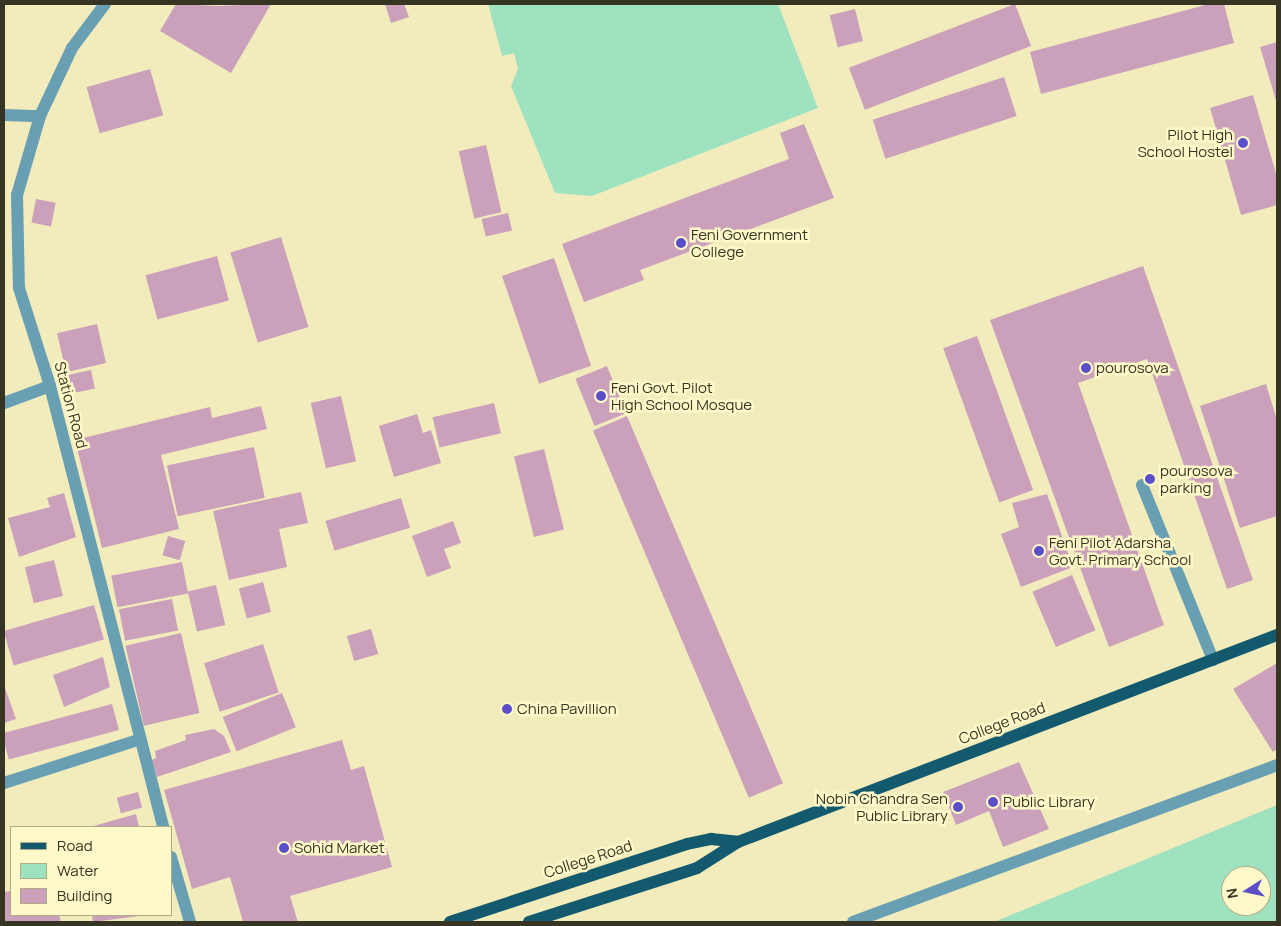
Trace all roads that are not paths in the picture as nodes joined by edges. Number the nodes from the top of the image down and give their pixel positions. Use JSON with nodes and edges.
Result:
{"nodes":[{"id":1,"x":105,"y":4,"type":"edge"},
{"id":2,"x":4,"y":115,"type":"edge"},
{"id":3,"x":40,"y":116,"type":"junction"},
{"id":4,"x":50,"y":386,"type":"junction"},
{"id":5,"x":4,"y":403,"type":"edge"},
{"id":6,"x":1142,"y":485,"type":"dead end"},
{"id":7,"x":1277,"y":636,"type":"edge"},
{"id":8,"x":1213,"y":660,"type":"junction"},
{"id":9,"x":138,"y":740,"type":"junction"},
{"id":10,"x":1277,"y":764,"type":"edge"},
{"id":11,"x":4,"y":783,"type":"edge"},
{"id":12,"x":163,"y":826,"type":"edge"},
{"id":13,"x":738,"y":842,"type":"junction"},
{"id":14,"x":172,"y":860,"type":"edge"},
{"id":15,"x":190,"y":922,"type":"edge"},
{"id":16,"x":450,"y":922,"type":"edge"},
{"id":17,"x":529,"y":922,"type":"edge"},
{"id":18,"x":853,"y":922,"type":"edge"}],
"edges":[{"from":1,"to":3,"type":"street","name":"Station Road"},
{"from":2,"to":3,"type":"street"},
{"from":3,"to":4,"type":"street","name":"Station Road"},
{"from":4,"to":5,"type":"street"},
{"from":4,"to":9,"type":"street","name":"Station Road"},
{"from":6,"to":8,"type":"street"},
{"from":7,"to":8,"type":"main road","name":"College Road"},
{"from":8,"to":13,"type":"main road","name":"College Road"},
{"from":9,"to":11,"type":"street"},
{"from":9,"to":12,"type":"street","name":"Station Road"},
{"from":10,"to":18,"type":"street"},
{"from":13,"to":16,"type":"main road","name":"College Road"},
{"from":13,"to":17,"type":"main road","name":"College Road"},
{"from":14,"to":15,"type":"street"}]}
